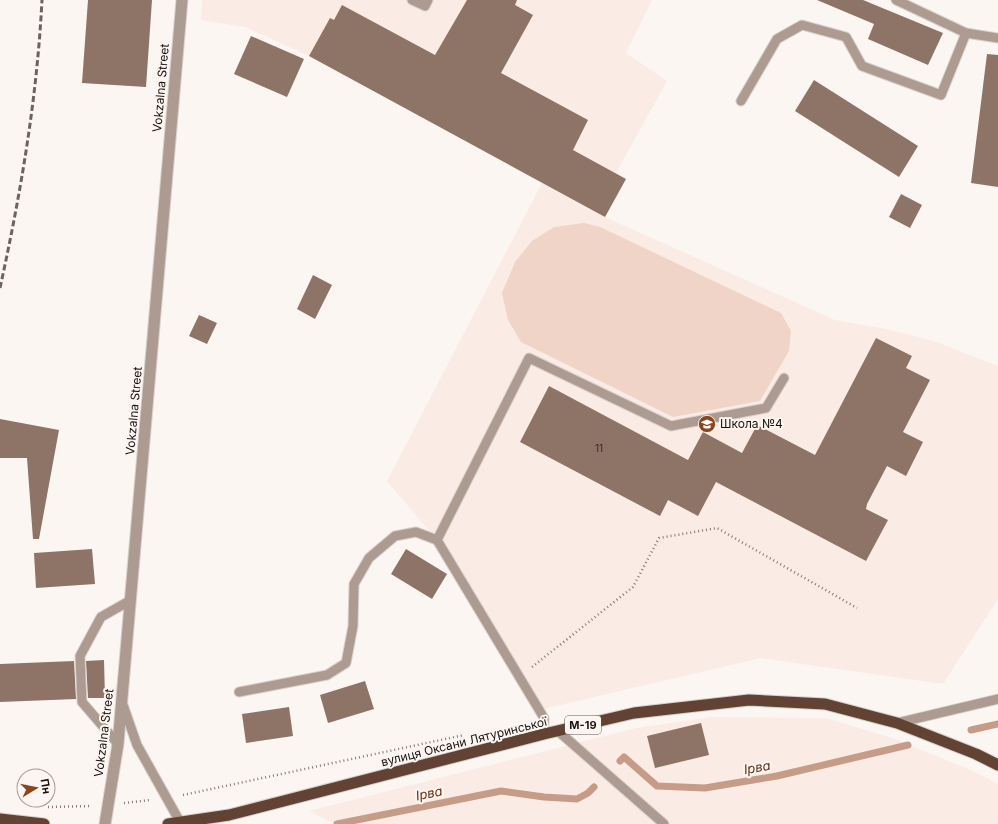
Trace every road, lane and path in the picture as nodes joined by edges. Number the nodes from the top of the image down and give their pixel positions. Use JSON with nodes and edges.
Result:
{"nodes":[{"id":1,"x":182,"y":0,"type":"edge"},
{"id":2,"x":412,"y":0,"type":"edge"},
{"id":3,"x":428,"y":0,"type":"edge"},
{"id":4,"x":896,"y":0,"type":"edge"},
{"id":5,"x":966,"y":33,"type":"junction"},
{"id":6,"x":998,"y":38,"type":"edge"},
{"id":7,"x":741,"y":101,"type":"dead end"},
{"id":8,"x":784,"y":378,"type":"dead end"},
{"id":9,"x":437,"y":540,"type":"junction"},
{"id":10,"x":131,"y":600,"type":"junction"},
{"id":11,"x":857,"y":608,"type":"dead end"},
{"id":12,"x":519,"y":677,"type":"junction"},
{"id":13,"x":239,"y":692,"type":"dead end"},
{"id":14,"x":998,"y":699,"type":"edge"},
{"id":15,"x":122,"y":700,"type":"junction"},
{"id":16,"x":897,"y":723,"type":"junction"},
{"id":17,"x":558,"y":731,"type":"junction"},
{"id":18,"x":544,"y":734,"type":"junction"},
{"id":19,"x":467,"y":735,"type":"dead end"},
{"id":20,"x":118,"y":744,"type":"junction"},
{"id":21,"x":998,"y":765,"type":"edge"},
{"id":22,"x":167,"y":799,"type":"junction"},
{"id":23,"x":108,"y":804,"type":"junction"},
{"id":24,"x":56,"y":806,"type":"edge"},
{"id":25,"x":0,"y":819,"type":"edge"},
{"id":26,"x":180,"y":822,"type":"junction"},
{"id":27,"x":44,"y":824,"type":"edge"},
{"id":28,"x":105,"y":824,"type":"edge"},
{"id":29,"x":168,"y":824,"type":"edge"},
{"id":30,"x":664,"y":824,"type":"edge"}],
"edges":[{"from":1,"to":10,"type":"street","name":"Vokzalna Street"},
{"from":2,"to":3,"type":"lane"},
{"from":4,"to":5,"type":"lane"},
{"from":5,"to":6,"type":"lane"},
{"from":5,"to":7,"type":"lane"},
{"from":8,"to":9,"type":"lane"},
{"from":9,"to":12,"type":"lane"},
{"from":9,"to":13,"type":"lane"},
{"from":10,"to":15,"type":"street","name":"Vokzalna Street"},
{"from":10,"to":20,"type":"lane"},
{"from":11,"to":12,"type":"path"},
{"from":12,"to":18,"type":"lane"},
{"from":14,"to":16,"type":"lane"},
{"from":15,"to":20,"type":"street","name":"Vokzalna Street"},
{"from":15,"to":22,"type":"lane"},
{"from":16,"to":17,"type":"highway","name":"вулиця Оксани Лятуринської","number":"М-19"},
{"from":16,"to":21,"type":"highway","name":"вулиця Оксани Лятуринської","number":"М-19"},
{"from":17,"to":18,"type":"highway","name":"вулиця Оксани Лятуринської","number":"М-19"},
{"from":17,"to":30,"type":"lane"},
{"from":18,"to":26,"type":"highway","name":"вулиця Оксани Лятуринської","number":"М-19"},
{"from":19,"to":22,"type":"path"},
{"from":20,"to":23,"type":"street","name":"Vokzalna Street"},
{"from":22,"to":23,"type":"path"},
{"from":22,"to":26,"type":"lane"},
{"from":23,"to":24,"type":"path"},
{"from":23,"to":28,"type":"street","name":"Vokzalna Street"},
{"from":25,"to":27,"type":"highway"},
{"from":26,"to":29,"type":"highway","name":"вулиця Оксани Лятуринської","number":"М-19"}]}
